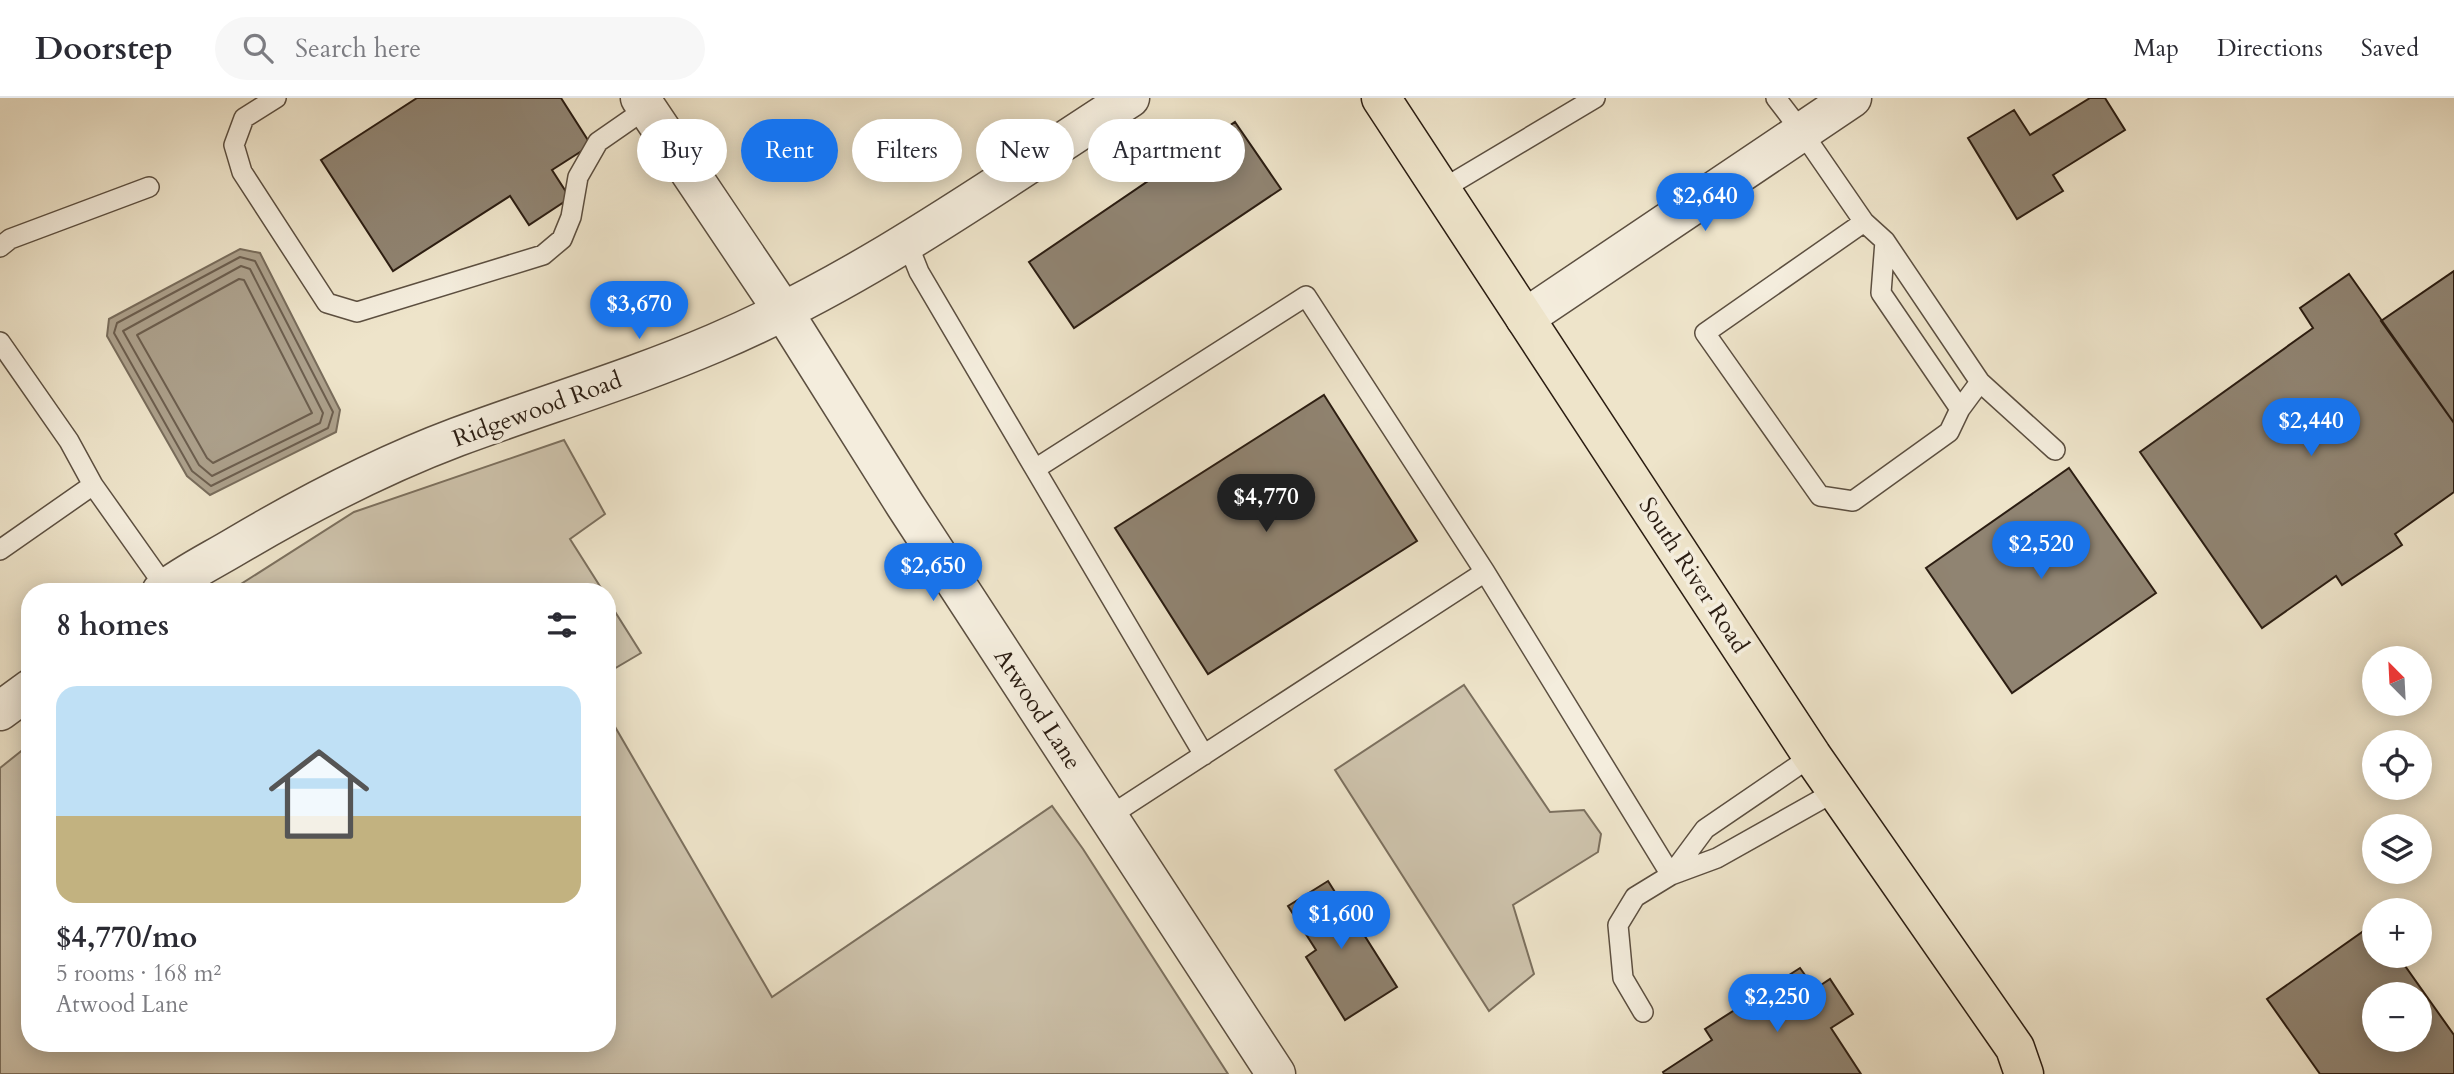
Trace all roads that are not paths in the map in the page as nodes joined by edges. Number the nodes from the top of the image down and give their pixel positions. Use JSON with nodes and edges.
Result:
{"nodes":[{"id":1,"x":276,"y":98,"type":"edge"},
{"id":2,"x":1130,"y":98,"type":"edge"},
{"id":3,"x":1595,"y":98,"type":"edge"},
{"id":4,"x":1776,"y":98,"type":"edge"},
{"id":5,"x":1852,"y":98,"type":"edge"},
{"id":6,"x":1382,"y":99,"type":"edge"},
{"id":7,"x":644,"y":103,"type":"edge"},
{"id":8,"x":1802,"y":132,"type":"junction"},
{"id":9,"x":149,"y":187,"type":"dead end"},
{"id":10,"x":1441,"y":190,"type":"junction"},
{"id":11,"x":1864,"y":222,"type":"junction"},
{"id":12,"x":1885,"y":241,"type":"junction"},
{"id":13,"x":907,"y":242,"type":"junction"},
{"id":14,"x":0,"y":247,"type":"edge"},
{"id":15,"x":783,"y":312,"type":"junction"},
{"id":16,"x":1525,"y":318,"type":"junction"},
{"id":17,"x":0,"y":342,"type":"edge"},
{"id":18,"x":1980,"y":382,"type":"junction"},
{"id":19,"x":1960,"y":409,"type":"junction"},
{"id":20,"x":2055,"y":450,"type":"dead end"},
{"id":21,"x":1035,"y":469,"type":"junction"},
{"id":22,"x":93,"y":485,"type":"junction"},
{"id":23,"x":0,"y":550,"type":"edge"},
{"id":24,"x":1485,"y":572,"type":"junction"},
{"id":25,"x":160,"y":583,"type":"edge"},
{"id":26,"x":174,"y":583,"type":"edge"},
{"id":27,"x":21,"y":695,"type":"edge"},
{"id":28,"x":0,"y":711,"type":"edge"},
{"id":29,"x":1204,"y":755,"type":"junction"},
{"id":30,"x":1812,"y":756,"type":"junction"},
{"id":31,"x":1836,"y":791,"type":"junction"},
{"id":32,"x":1108,"y":817,"type":"junction"},
{"id":33,"x":1671,"y":875,"type":"junction"},
{"id":34,"x":1643,"y":1012,"type":"dead end"},
{"id":35,"x":2020,"y":1061,"type":"edge"},
{"id":36,"x":1276,"y":1074,"type":"edge"},
{"id":37,"x":2051,"y":1074,"type":"edge"}],
"edges":[{"from":1,"to":7,"type":"lane"},
{"from":2,"to":13,"type":"street","name":"Ridgewood Road"},
{"from":3,"to":10,"type":"lane"},
{"from":4,"to":8,"type":"lane"},
{"from":5,"to":8,"type":"street"},
{"from":6,"to":10,"type":"main road","name":"South River Road"},
{"from":7,"to":15,"type":"street","name":"Atwood Lane"},
{"from":8,"to":11,"type":"lane"},
{"from":8,"to":16,"type":"street"},
{"from":9,"to":14,"type":"lane"},
{"from":10,"to":16,"type":"main road","name":"South River Road"},
{"from":11,"to":12,"type":"lane"},
{"from":11,"to":19,"type":"lane"},
{"from":12,"to":18,"type":"lane"},
{"from":12,"to":19,"type":"lane"},
{"from":13,"to":15,"type":"street","name":"Ridgewood Road"},
{"from":13,"to":21,"type":"lane"},
{"from":15,"to":26,"type":"street","name":"Ridgewood Road"},
{"from":15,"to":32,"type":"street","name":"Atwood Lane"},
{"from":16,"to":30,"type":"main road","name":"South River Road"},
{"from":17,"to":22,"type":"lane"},
{"from":18,"to":19,"type":"lane"},
{"from":18,"to":20,"type":"lane"},
{"from":21,"to":24,"type":"lane"},
{"from":21,"to":29,"type":"lane"},
{"from":22,"to":23,"type":"lane"},
{"from":22,"to":25,"type":"lane"},
{"from":24,"to":29,"type":"lane"},
{"from":24,"to":33,"type":"lane"},
{"from":27,"to":28,"type":"street"},
{"from":29,"to":32,"type":"lane"},
{"from":30,"to":31,"type":"main road","name":"South River Road"},
{"from":30,"to":33,"type":"lane"},
{"from":31,"to":33,"type":"lane"},
{"from":31,"to":35,"type":"main road","name":"South River Road"},
{"from":32,"to":36,"type":"street","name":"Atwood Lane"},
{"from":33,"to":34,"type":"lane"},
{"from":35,"to":37,"type":"main road","name":"South River Road"}]}
